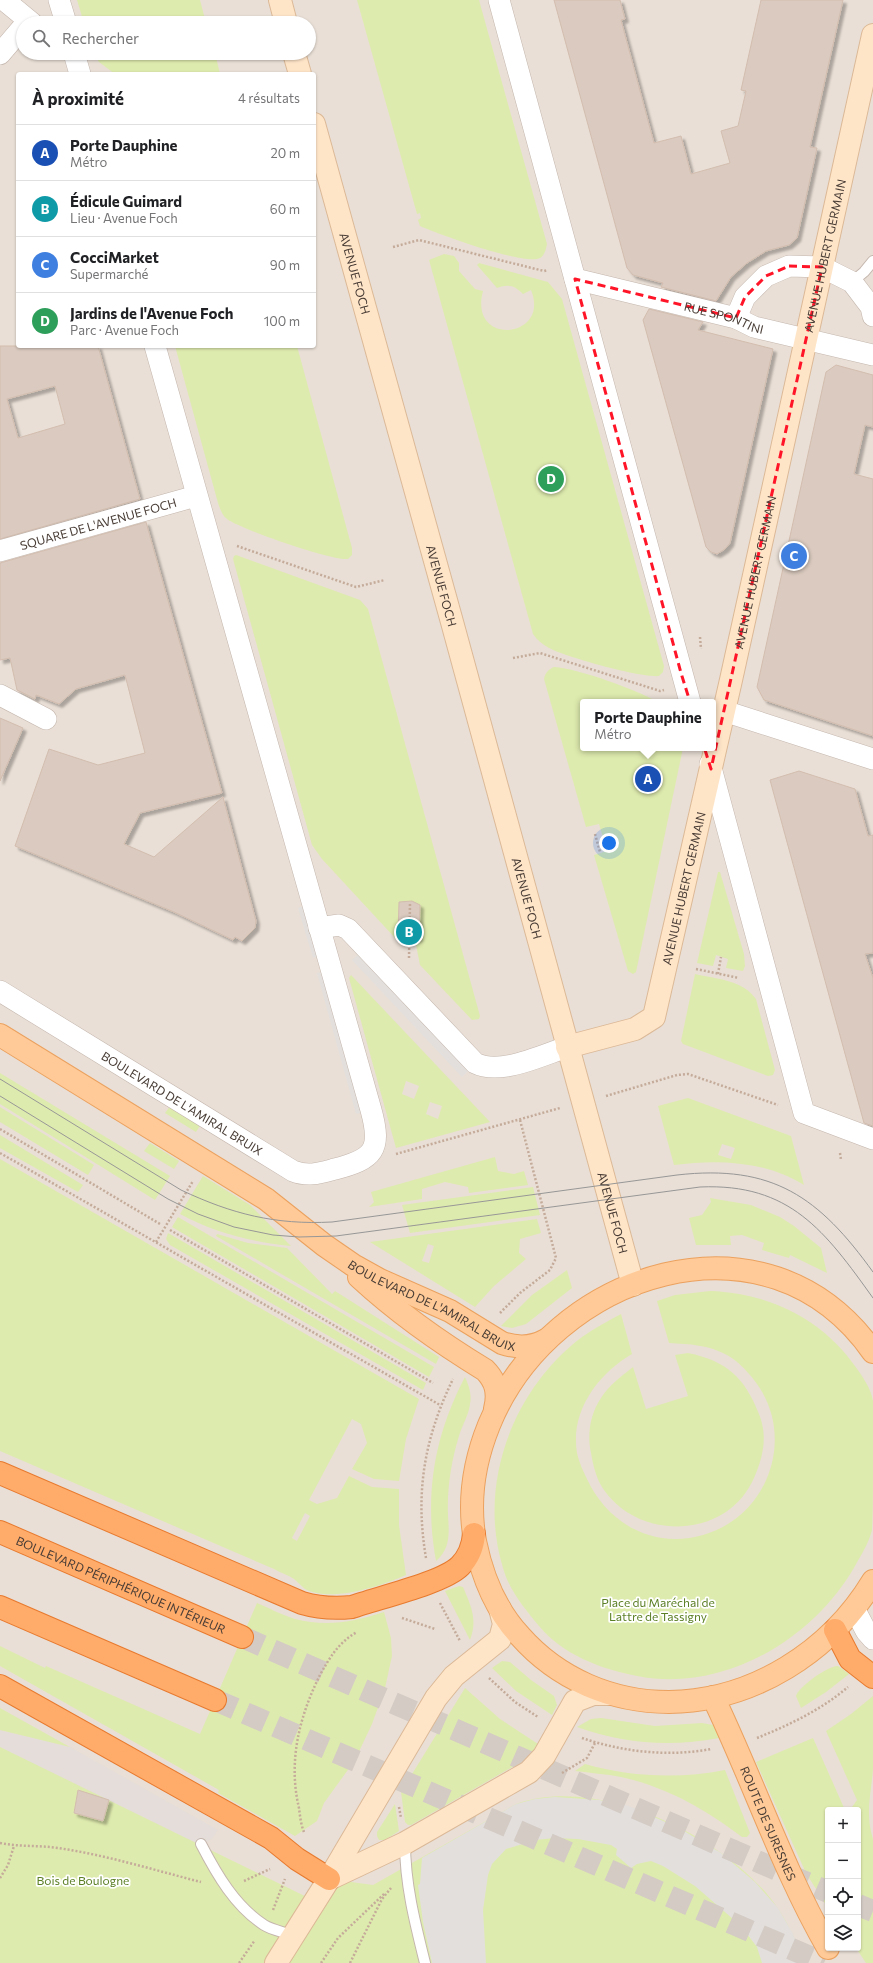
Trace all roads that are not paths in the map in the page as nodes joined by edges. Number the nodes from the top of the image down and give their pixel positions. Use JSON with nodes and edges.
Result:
{"nodes":[{"id":1,"x":4,"y":0,"type":"edge"},
{"id":2,"x":59,"y":0,"type":"edge"},
{"id":3,"x":280,"y":0,"type":"edge"},
{"id":4,"x":499,"y":0,"type":"edge"},
{"id":5,"x":21,"y":16,"type":"edge"},
{"id":6,"x":64,"y":16,"type":"edge"},
{"id":7,"x":284,"y":16,"type":"edge"},
{"id":8,"x":873,"y":35,"type":"edge"},
{"id":9,"x":16,"y":36,"type":"edge"},
{"id":10,"x":0,"y":54,"type":"edge"},
{"id":11,"x":296,"y":60,"type":"edge"},
{"id":12,"x":299,"y":72,"type":"edge"},
{"id":13,"x":316,"y":131,"type":"edge"},
{"id":14,"x":873,"y":261,"type":"edge"},
{"id":15,"x":822,"y":267,"type":"junction"},
{"id":16,"x":574,"y":279,"type":"junction"},
{"id":17,"x":852,"y":282,"type":"junction"},
{"id":18,"x":872,"y":310,"type":"edge"},
{"id":19,"x":736,"y":318,"type":"junction"},
{"id":20,"x":806,"y":339,"type":"junction"},
{"id":21,"x":156,"y":348,"type":"edge"},
{"id":22,"x":873,"y":355,"type":"edge"},
{"id":23,"x":196,"y":496,"type":"junction"},
{"id":24,"x":0,"y":551,"type":"edge"},
{"id":25,"x":0,"y":695,"type":"edge"},
{"id":26,"x":689,"y":699,"type":"edge"},
{"id":27,"x":724,"y":711,"type":"junction"},
{"id":28,"x":46,"y":719,"type":"dead end"},
{"id":29,"x":716,"y":750,"type":"edge"},
{"id":30,"x":705,"y":751,"type":"edge"},
{"id":31,"x":716,"y":751,"type":"edge"},
{"id":32,"x":873,"y":759,"type":"edge"},
{"id":33,"x":712,"y":770,"type":"junction"},
{"id":34,"x":319,"y":928,"type":"junction"},
{"id":35,"x":0,"y":991,"type":"edge"},
{"id":36,"x":0,"y":1035,"type":"edge"},
{"id":37,"x":568,"y":1047,"type":"junction"},
{"id":38,"x":873,"y":1139,"type":"edge"},
{"id":39,"x":324,"y":1245,"type":"junction"},
{"id":40,"x":633,"y":1285,"type":"junction"},
{"id":41,"x":546,"y":1340,"type":"junction"},
{"id":42,"x":873,"y":1352,"type":"edge"},
{"id":43,"x":495,"y":1410,"type":"junction"},
{"id":44,"x":0,"y":1473,"type":"edge"},
{"id":45,"x":0,"y":1532,"type":"edge"},
{"id":46,"x":474,"y":1534,"type":"junction"},
{"id":47,"x":873,"y":1582,"type":"edge"},
{"id":48,"x":0,"y":1608,"type":"edge"},
{"id":49,"x":854,"y":1608,"type":"junction"},
{"id":50,"x":500,"y":1609,"type":"junction"},
{"id":51,"x":835,"y":1630,"type":"junction"},
{"id":52,"x":242,"y":1637,"type":"tunnel mouth"},
{"id":53,"x":873,"y":1639,"type":"edge"},
{"id":54,"x":873,"y":1677,"type":"edge"},
{"id":55,"x":0,"y":1686,"type":"edge"},
{"id":56,"x":609,"y":1694,"type":"junction"},
{"id":57,"x":713,"y":1697,"type":"junction"},
{"id":58,"x":215,"y":1700,"type":"tunnel mouth"},
{"id":59,"x":405,"y":1843,"type":"junction"},
{"id":60,"x":201,"y":1844,"type":"dead end"},
{"id":61,"x":329,"y":1879,"type":"junction"},
{"id":62,"x":294,"y":1936,"type":"junction"},
{"id":63,"x":825,"y":1943,"type":"edge"},
{"id":64,"x":830,"y":1951,"type":"edge"},
{"id":65,"x":276,"y":1963,"type":"edge"},
{"id":66,"x":425,"y":1963,"type":"edge"},
{"id":67,"x":837,"y":1963,"type":"edge"}],
"edges":[{"from":1,"to":5,"type":"street"},
{"from":2,"to":6,"type":"street"},
{"from":3,"to":7,"type":"main road"},
{"from":4,"to":16,"type":"street"},
{"from":8,"to":15,"type":"main road","name":"AVENUE HUBERT GERMAIN"},
{"from":9,"to":10,"type":"street"},
{"from":11,"to":12,"type":"main road"},
{"from":13,"to":37,"type":"main road","name":"AVENUE FOCH"},
{"from":14,"to":17,"type":"lane"},
{"from":15,"to":17,"type":"street"},
{"from":15,"to":19,"type":"street"},
{"from":15,"to":20,"type":"main road","name":"AVENUE HUBERT GERMAIN"},
{"from":16,"to":19,"type":"street","name":"RUE SPONTINI"},
{"from":16,"to":26,"type":"street"},
{"from":17,"to":18,"type":"street"},
{"from":19,"to":20,"type":"street","name":"RUE SPONTINI"},
{"from":20,"to":22,"type":"street","name":"RUE SPONTINI"},
{"from":20,"to":27,"type":"main road","name":"AVENUE HUBERT GERMAIN"},
{"from":21,"to":23,"type":"street"},
{"from":23,"to":24,"type":"street","name":"SQUARE DE L'AVENUE FOCH"},
{"from":23,"to":34,"type":"street"},
{"from":25,"to":28,"type":"street"},
{"from":27,"to":29,"type":"main road","name":"AVENUE HUBERT GERMAIN"},
{"from":27,"to":32,"type":"street"},
{"from":30,"to":33,"type":"street"},
{"from":31,"to":33,"type":"main road","name":"AVENUE HUBERT GERMAIN"},
{"from":33,"to":37,"type":"main road","name":"AVENUE HUBERT GERMAIN"},
{"from":33,"to":38,"type":"street"},
{"from":34,"to":35,"type":"street","name":"BOULEVARD DE L'AMIRAL BRUIX"},
{"from":34,"to":37,"type":"street"},
{"from":36,"to":39,"type":"main road","name":"BOULEVARD DE L'AMIRAL BRUIX"},
{"from":37,"to":40,"type":"main road","name":"AVENUE FOCH"},
{"from":39,"to":41,"type":"main road","name":"BOULEVARD DE L'AMIRAL BRUIX"},
{"from":39,"to":43,"type":"main road","name":"BOULEVARD DE L'AMIRAL BRUIX"},
{"from":40,"to":41,"type":"main road"},
{"from":40,"to":42,"type":"main road"},
{"from":41,"to":43,"type":"main road"},
{"from":43,"to":46,"type":"main road"},
{"from":44,"to":46,"type":"highway"},
{"from":45,"to":52,"type":"highway","name":"BOULEVARD PÉRIPHÉRIQUE INTÉRIEUR"},
{"from":46,"to":50,"type":"main road"},
{"from":47,"to":49,"type":"main road"},
{"from":48,"to":58,"type":"highway"},
{"from":49,"to":51,"type":"main road"},
{"from":49,"to":53,"type":"street"},
{"from":50,"to":56,"type":"main road"},
{"from":50,"to":61,"type":"main road"},
{"from":51,"to":54,"type":"highway"},
{"from":51,"to":57,"type":"main road"},
{"from":55,"to":61,"type":"highway"},
{"from":56,"to":57,"type":"main road"},
{"from":56,"to":59,"type":"main road"},
{"from":57,"to":63,"type":"main road","name":"ROUTE DE SURESNES"},
{"from":59,"to":61,"type":"main road"},
{"from":59,"to":66,"type":"lane"},
{"from":60,"to":62,"type":"lane"},
{"from":61,"to":62,"type":"main road"},
{"from":62,"to":65,"type":"main road"},
{"from":64,"to":67,"type":"main road","name":"ROUTE DE SURESNES"}]}
